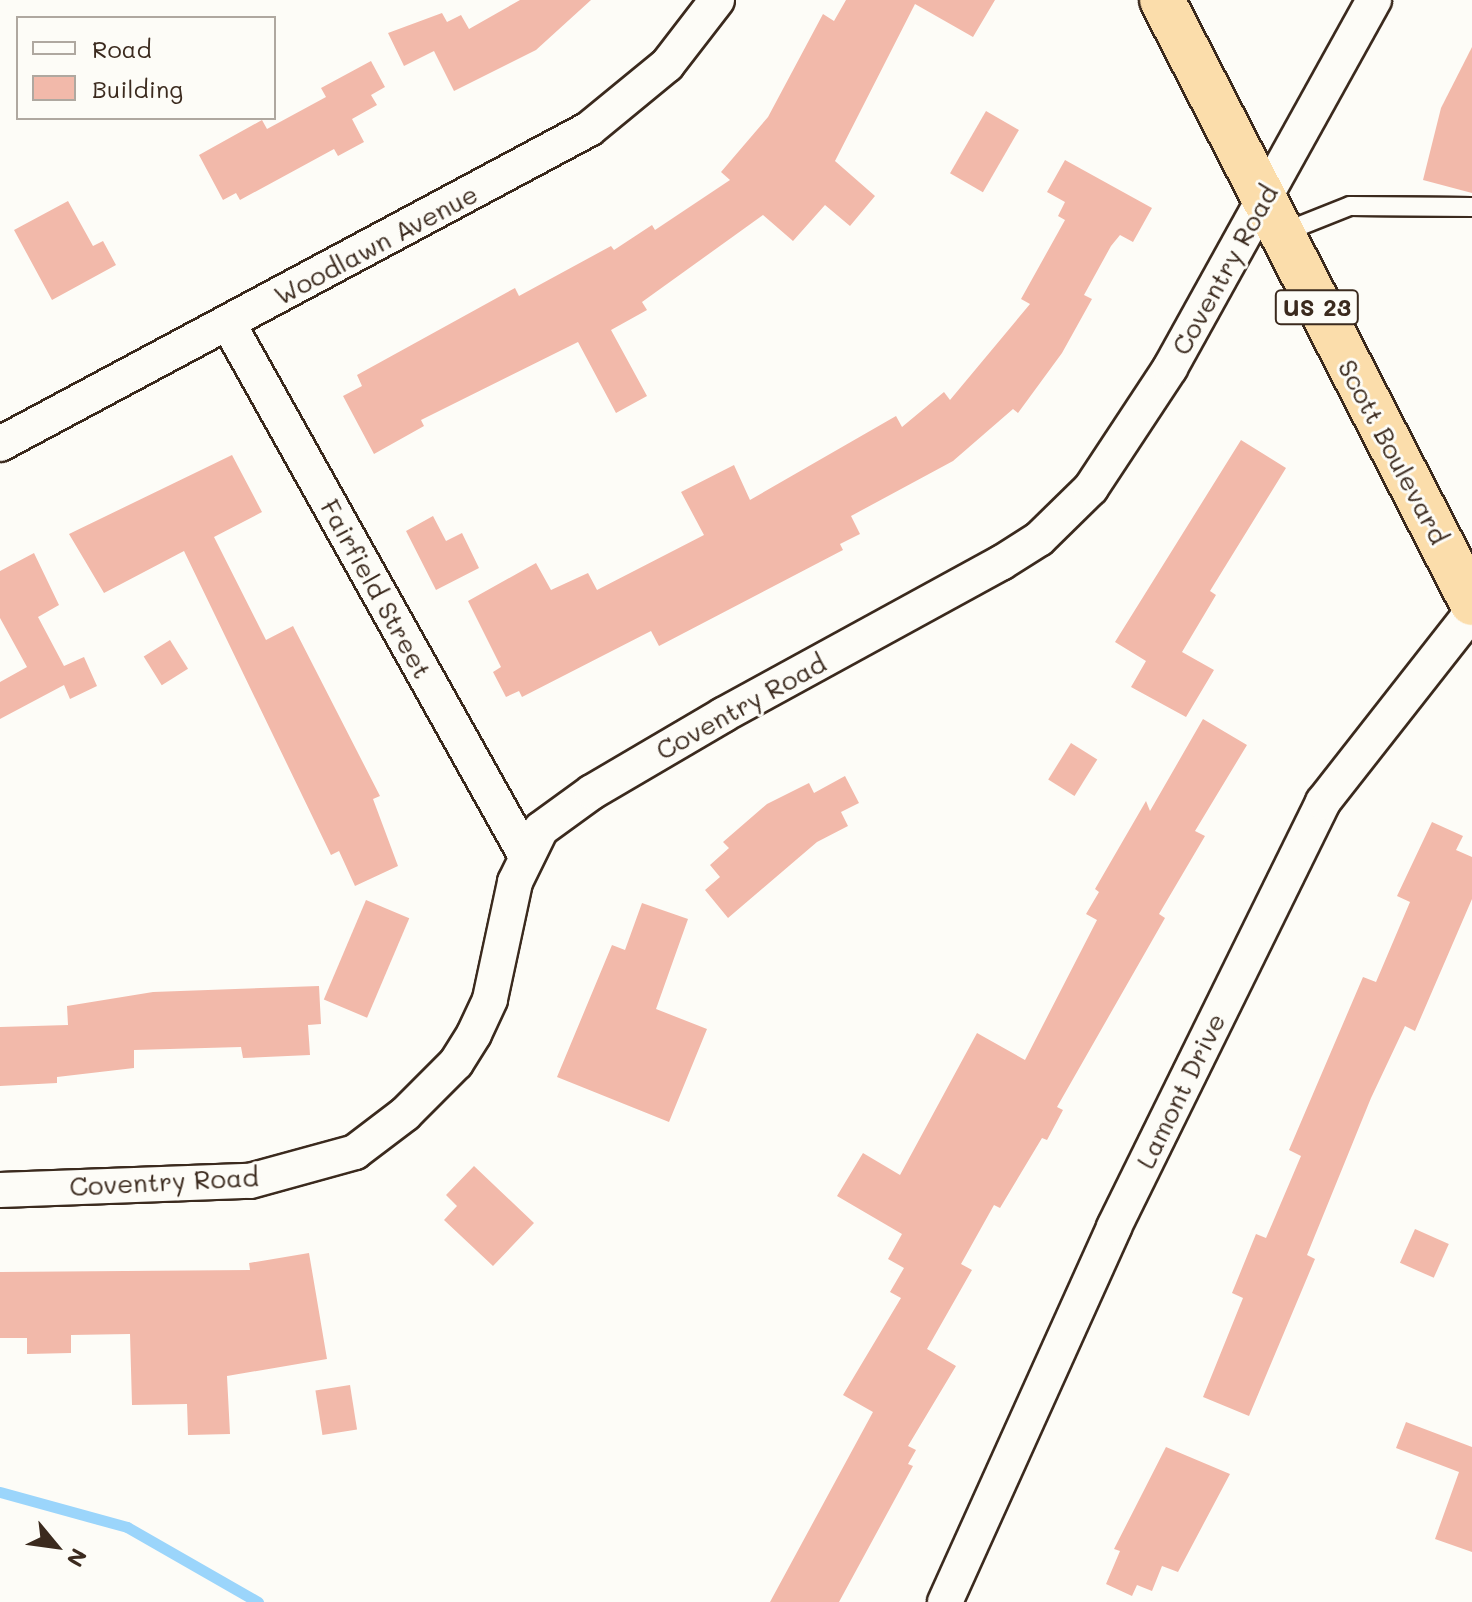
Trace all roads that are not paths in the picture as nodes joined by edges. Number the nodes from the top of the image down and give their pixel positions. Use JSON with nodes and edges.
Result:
{"nodes":[{"id":1,"x":717,"y":0,"type":"edge"},
{"id":2,"x":1162,"y":0,"type":"edge"},
{"id":3,"x":1374,"y":0,"type":"edge"},
{"id":4,"x":1472,"y":207,"type":"edge"},
{"id":5,"x":1271,"y":219,"type":"junction"},
{"id":6,"x":228,"y":323,"type":"junction"},
{"id":7,"x":0,"y":444,"type":"edge"},
{"id":8,"x":1472,"y":603,"type":"edge"},
{"id":9,"x":1472,"y":612,"type":"edge"},
{"id":10,"x":525,"y":854,"type":"junction"},
{"id":11,"x":0,"y":1190,"type":"edge"},
{"id":12,"x":945,"y":1602,"type":"edge"}],
"edges":[{"from":1,"to":6,"type":"street","name":"Woodlawn Avenue"},
{"from":2,"to":5,"type":"highway","name":"Scott Boulevard","number":"US 23"},
{"from":3,"to":5,"type":"street","name":"Coventry Road"},
{"from":4,"to":5,"type":"lane"},
{"from":5,"to":8,"type":"highway","name":"Scott Boulevard","number":"US 23"},
{"from":5,"to":10,"type":"street","name":"Coventry Road"},
{"from":6,"to":7,"type":"street","name":"Woodlawn Avenue"},
{"from":6,"to":10,"type":"street","name":"Fairfield Street"},
{"from":9,"to":12,"type":"street","name":"Lamont Drive"},
{"from":10,"to":11,"type":"street","name":"Coventry Road"}]}
